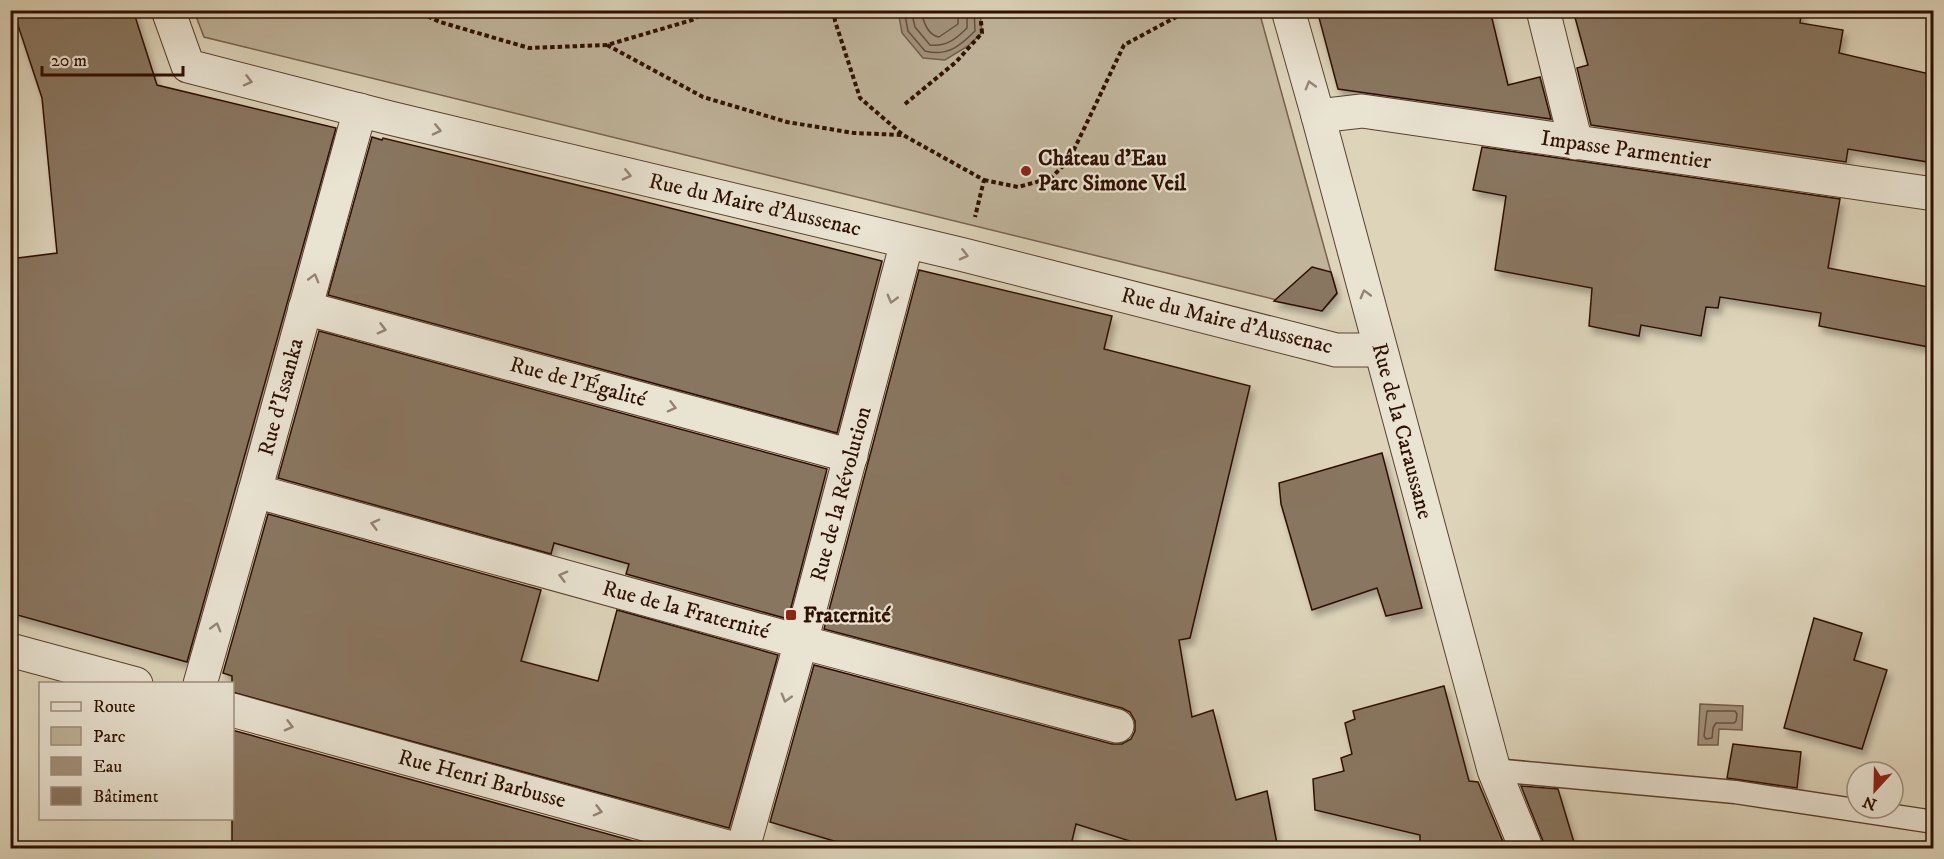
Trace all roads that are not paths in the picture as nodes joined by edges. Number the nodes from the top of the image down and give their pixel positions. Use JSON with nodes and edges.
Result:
{"nodes":[{"id":1,"x":168,"y":10,"type":"edge"},
{"id":2,"x":1288,"y":10,"type":"edge"},
{"id":3,"x":1543,"y":10,"type":"edge"},
{"id":4,"x":360,"y":110,"type":"junction"},
{"id":5,"x":1318,"y":116,"type":"junction"},
{"id":6,"x":1576,"y":143,"type":"junction"},
{"id":7,"x":1934,"y":194,"type":"edge"},
{"id":8,"x":907,"y":242,"type":"junction"},
{"id":9,"x":305,"y":308,"type":"junction"},
{"id":10,"x":1380,"y":350,"type":"junction"},
{"id":11,"x":850,"y":456,"type":"junction"},
{"id":12,"x":255,"y":491,"type":"junction"},
{"id":13,"x":801,"y":642,"type":"junction"},
{"id":14,"x":10,"y":650,"type":"edge"},
{"id":15,"x":129,"y":682,"type":"edge"},
{"id":16,"x":201,"y":682,"type":"edge"},
{"id":17,"x":234,"y":711,"type":"edge"},
{"id":18,"x":1117,"y":726,"type":"dead end"},
{"id":19,"x":1494,"y":770,"type":"junction"},
{"id":20,"x":1934,"y":822,"type":"edge"},
{"id":21,"x":731,"y":849,"type":"edge"},
{"id":22,"x":743,"y":849,"type":"edge"},
{"id":23,"x":1526,"y":849,"type":"edge"}],
"edges":[{"from":1,"to":4,"type":"street","name":"Rue du Maire d'Aussenac","one_way":true},
{"from":5,"to":2,"type":"street","name":"Rue de la Caraussane","one_way":true},
{"from":3,"to":6,"type":"street"},
{"from":4,"to":8,"type":"street","name":"Rue du Maire d'Aussenac","one_way":true},
{"from":9,"to":4,"type":"street","name":"Rue d'Issanka","one_way":true},
{"from":5,"to":6,"type":"street","name":"Impasse Parmentier"},
{"from":10,"to":5,"type":"street","name":"Rue de la Caraussane","one_way":true},
{"from":6,"to":7,"type":"street","name":"Impasse Parmentier"},
{"from":8,"to":10,"type":"street","name":"Rue du Maire d'Aussenac","one_way":true},
{"from":8,"to":11,"type":"street","name":"Rue de la Révolution","one_way":true},
{"from":9,"to":11,"type":"street","name":"Rue de l'Égalité","one_way":true},
{"from":9,"to":12,"type":"street","name":"Rue d'Issanka"},
{"from":10,"to":19,"type":"street","name":"Rue de la Caraussane"},
{"from":11,"to":13,"type":"street","name":"Rue de la Révolution"},
{"from":13,"to":12,"type":"street","name":"Rue de la Fraternité","one_way":true},
{"from":16,"to":12,"type":"street","name":"Rue d'Issanka","one_way":true},
{"from":13,"to":18,"type":"street","name":"Rue de la Fraternité"},
{"from":13,"to":22,"type":"street","name":"Rue de la Révolution","one_way":true},
{"from":14,"to":15,"type":"street"},
{"from":17,"to":21,"type":"street","name":"Rue Henri Barbusse","one_way":true},
{"from":19,"to":20,"type":"lane"},
{"from":19,"to":23,"type":"street","name":"Rue de la Caraussane"}]}
